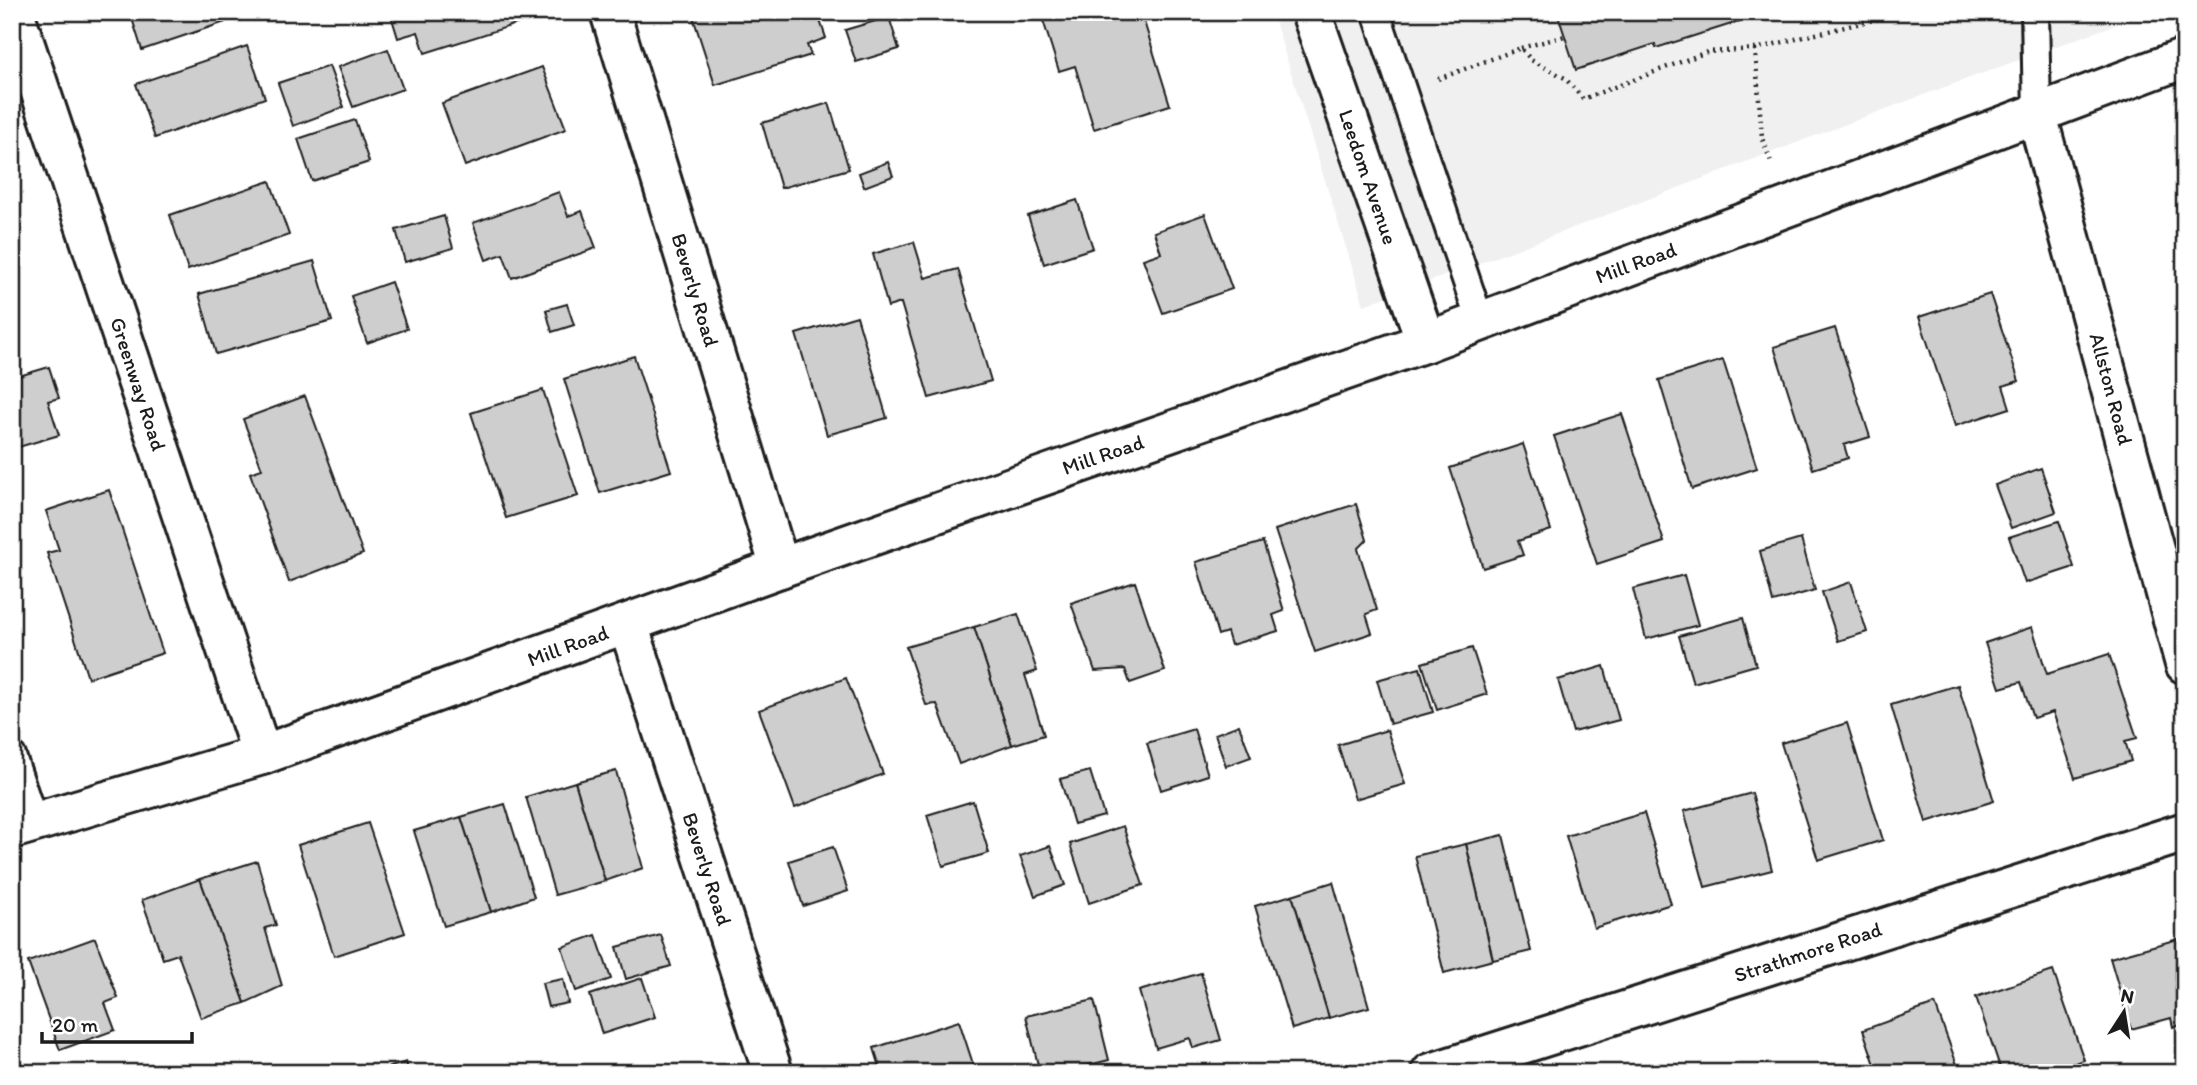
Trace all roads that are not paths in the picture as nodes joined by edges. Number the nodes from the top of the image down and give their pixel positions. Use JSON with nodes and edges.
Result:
{"nodes":[{"id":1,"x":14,"y":12,"type":"edge"},
{"id":2,"x":610,"y":12,"type":"edge"},
{"id":3,"x":1311,"y":12,"type":"edge"},
{"id":4,"x":1376,"y":12,"type":"edge"},
{"id":5,"x":2035,"y":12,"type":"edge"},
{"id":6,"x":2185,"y":58,"type":"edge"},
{"id":7,"x":2037,"y":115,"type":"junction"},
{"id":8,"x":1480,"y":321,"type":"junction"},
{"id":9,"x":1426,"y":342,"type":"junction"},
{"id":10,"x":780,"y":568,"type":"junction"},
{"id":11,"x":628,"y":624,"type":"junction"},
{"id":12,"x":2185,"y":664,"type":"edge"},
{"id":13,"x":262,"y":755,"type":"junction"},
{"id":14,"x":12,"y":756,"type":"edge"},
{"id":15,"x":23,"y":825,"type":"edge"},
{"id":16,"x":2185,"y":831,"type":"edge"},
{"id":17,"x":773,"y":1073,"type":"edge"},
{"id":18,"x":1431,"y":1073,"type":"edge"}],
"edges":[{"from":1,"to":13,"type":"street","name":"Greenway Road"},
{"from":2,"to":10,"type":"street","name":"Beverly Road"},
{"from":3,"to":9,"type":"street","name":"Leedom Avenue"},
{"from":4,"to":8,"type":"lane"},
{"from":5,"to":7,"type":"lane"},
{"from":6,"to":7,"type":"street","name":"Mill Road"},
{"from":7,"to":8,"type":"street","name":"Mill Road"},
{"from":7,"to":12,"type":"street","name":"Allston Road"},
{"from":8,"to":9,"type":"street","name":"Mill Road"},
{"from":9,"to":10,"type":"street","name":"Mill Road"},
{"from":10,"to":11,"type":"street","name":"Mill Road"},
{"from":11,"to":13,"type":"street","name":"Mill Road"},
{"from":11,"to":17,"type":"street","name":"Beverly Road"},
{"from":13,"to":15,"type":"street","name":"Mill Road"},
{"from":14,"to":15,"type":"lane"},
{"from":16,"to":18,"type":"street","name":"Strathmore Road"}]}
